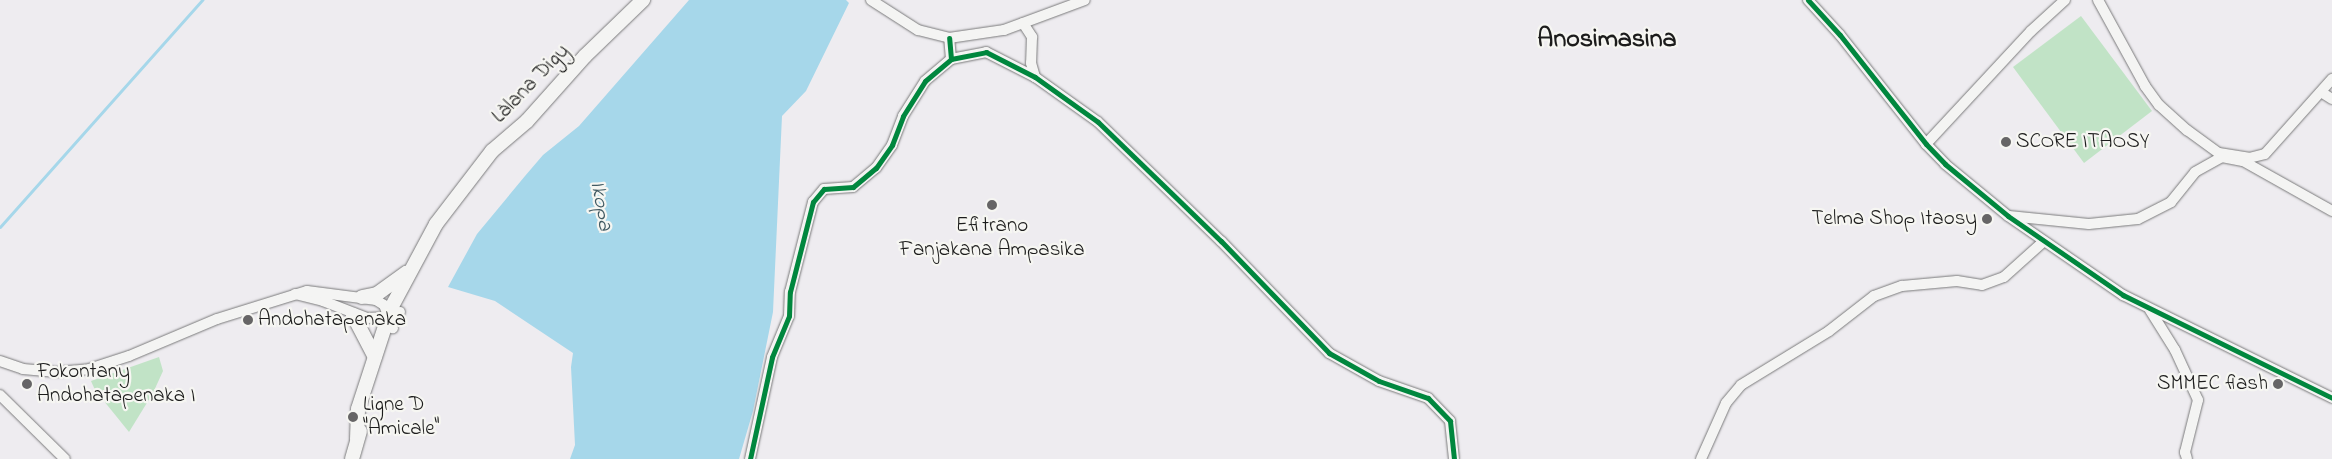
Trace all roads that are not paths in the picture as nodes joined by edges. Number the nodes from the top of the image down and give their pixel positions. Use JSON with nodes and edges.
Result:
{"nodes":[{"id":1,"x":643,"y":0,"type":"edge"},
{"id":2,"x":1085,"y":0,"type":"edge"},
{"id":3,"x":1808,"y":0,"type":"edge"},
{"id":4,"x":2065,"y":0,"type":"edge"},
{"id":5,"x":2098,"y":0,"type":"edge"},
{"id":6,"x":874,"y":3,"type":"edge"},
{"id":7,"x":1023,"y":23,"type":"junction"},
{"id":8,"x":950,"y":38,"type":"junction"},
{"id":9,"x":951,"y":59,"type":"junction"},
{"id":10,"x":1035,"y":77,"type":"junction"},
{"id":11,"x":2332,"y":79,"type":"edge"},
{"id":12,"x":2321,"y":92,"type":"junction"},
{"id":13,"x":2332,"y":99,"type":"edge"},
{"id":14,"x":1926,"y":144,"type":"junction"},
{"id":15,"x":453,"y":200,"type":"junction"},
{"id":16,"x":2332,"y":211,"type":"edge"},
{"id":17,"x":2008,"y":216,"type":"junction"},
{"id":18,"x":2043,"y":242,"type":"junction"},
{"id":19,"x":410,"y":269,"type":"junction"},
{"id":20,"x":294,"y":294,"type":"junction"},
{"id":21,"x":362,"y":297,"type":"junction"},
{"id":22,"x":2150,"y":309,"type":"junction"},
{"id":23,"x":353,"y":315,"type":"junction"},
{"id":24,"x":394,"y":319,"type":"junction"},
{"id":25,"x":374,"y":357,"type":"junction"},
{"id":26,"x":0,"y":361,"type":"edge"},
{"id":27,"x":0,"y":395,"type":"edge"},
{"id":28,"x":2332,"y":398,"type":"edge"},
{"id":29,"x":357,"y":439,"type":"junction"},
{"id":30,"x":64,"y":459,"type":"edge"},
{"id":31,"x":352,"y":459,"type":"edge"},
{"id":32,"x":750,"y":459,"type":"edge"},
{"id":33,"x":1454,"y":459,"type":"edge"},
{"id":34,"x":1701,"y":459,"type":"edge"},
{"id":35,"x":2187,"y":459,"type":"edge"}],
"edges":[{"from":1,"to":15,"type":"main road","name":"Làlana Digy"},
{"from":2,"to":7,"type":"street"},
{"from":3,"to":14,"type":"street"},
{"from":4,"to":14,"type":"street"},
{"from":5,"to":12,"type":"street"},
{"from":6,"to":8,"type":"street"},
{"from":7,"to":8,"type":"street"},
{"from":7,"to":10,"type":"street"},
{"from":8,"to":9,"type":"street"},
{"from":9,"to":10,"type":"street"},
{"from":9,"to":32,"type":"street"},
{"from":10,"to":33,"type":"street"},
{"from":11,"to":12,"type":"street"},
{"from":12,"to":13,"type":"street"},
{"from":14,"to":17,"type":"street"},
{"from":15,"to":19,"type":"main road","name":"Làlana Digy"},
{"from":15,"to":24,"type":"main road","name":"Làlana Digy"},
{"from":16,"to":17,"type":"street"},
{"from":17,"to":18,"type":"street"},
{"from":18,"to":22,"type":"street"},
{"from":18,"to":34,"type":"street"},
{"from":19,"to":21,"type":"main road"},
{"from":19,"to":24,"type":"main road","name":"Làlana Digy"},
{"from":20,"to":21,"type":"street"},
{"from":20,"to":23,"type":"street"},
{"from":20,"to":26,"type":"street"},
{"from":21,"to":24,"type":"street"},
{"from":22,"to":28,"type":"street"},
{"from":22,"to":35,"type":"street"},
{"from":23,"to":24,"type":"street"},
{"from":23,"to":25,"type":"main road"},
{"from":24,"to":25,"type":"main road","name":"Làlana Digy"},
{"from":24,"to":29,"type":"main road","name":"Làlana Digy"},
{"from":25,"to":29,"type":"main road","name":"Làlana Digy"},
{"from":27,"to":30,"type":"street"},
{"from":29,"to":31,"type":"main road","name":"Làlana Digy"}]}
